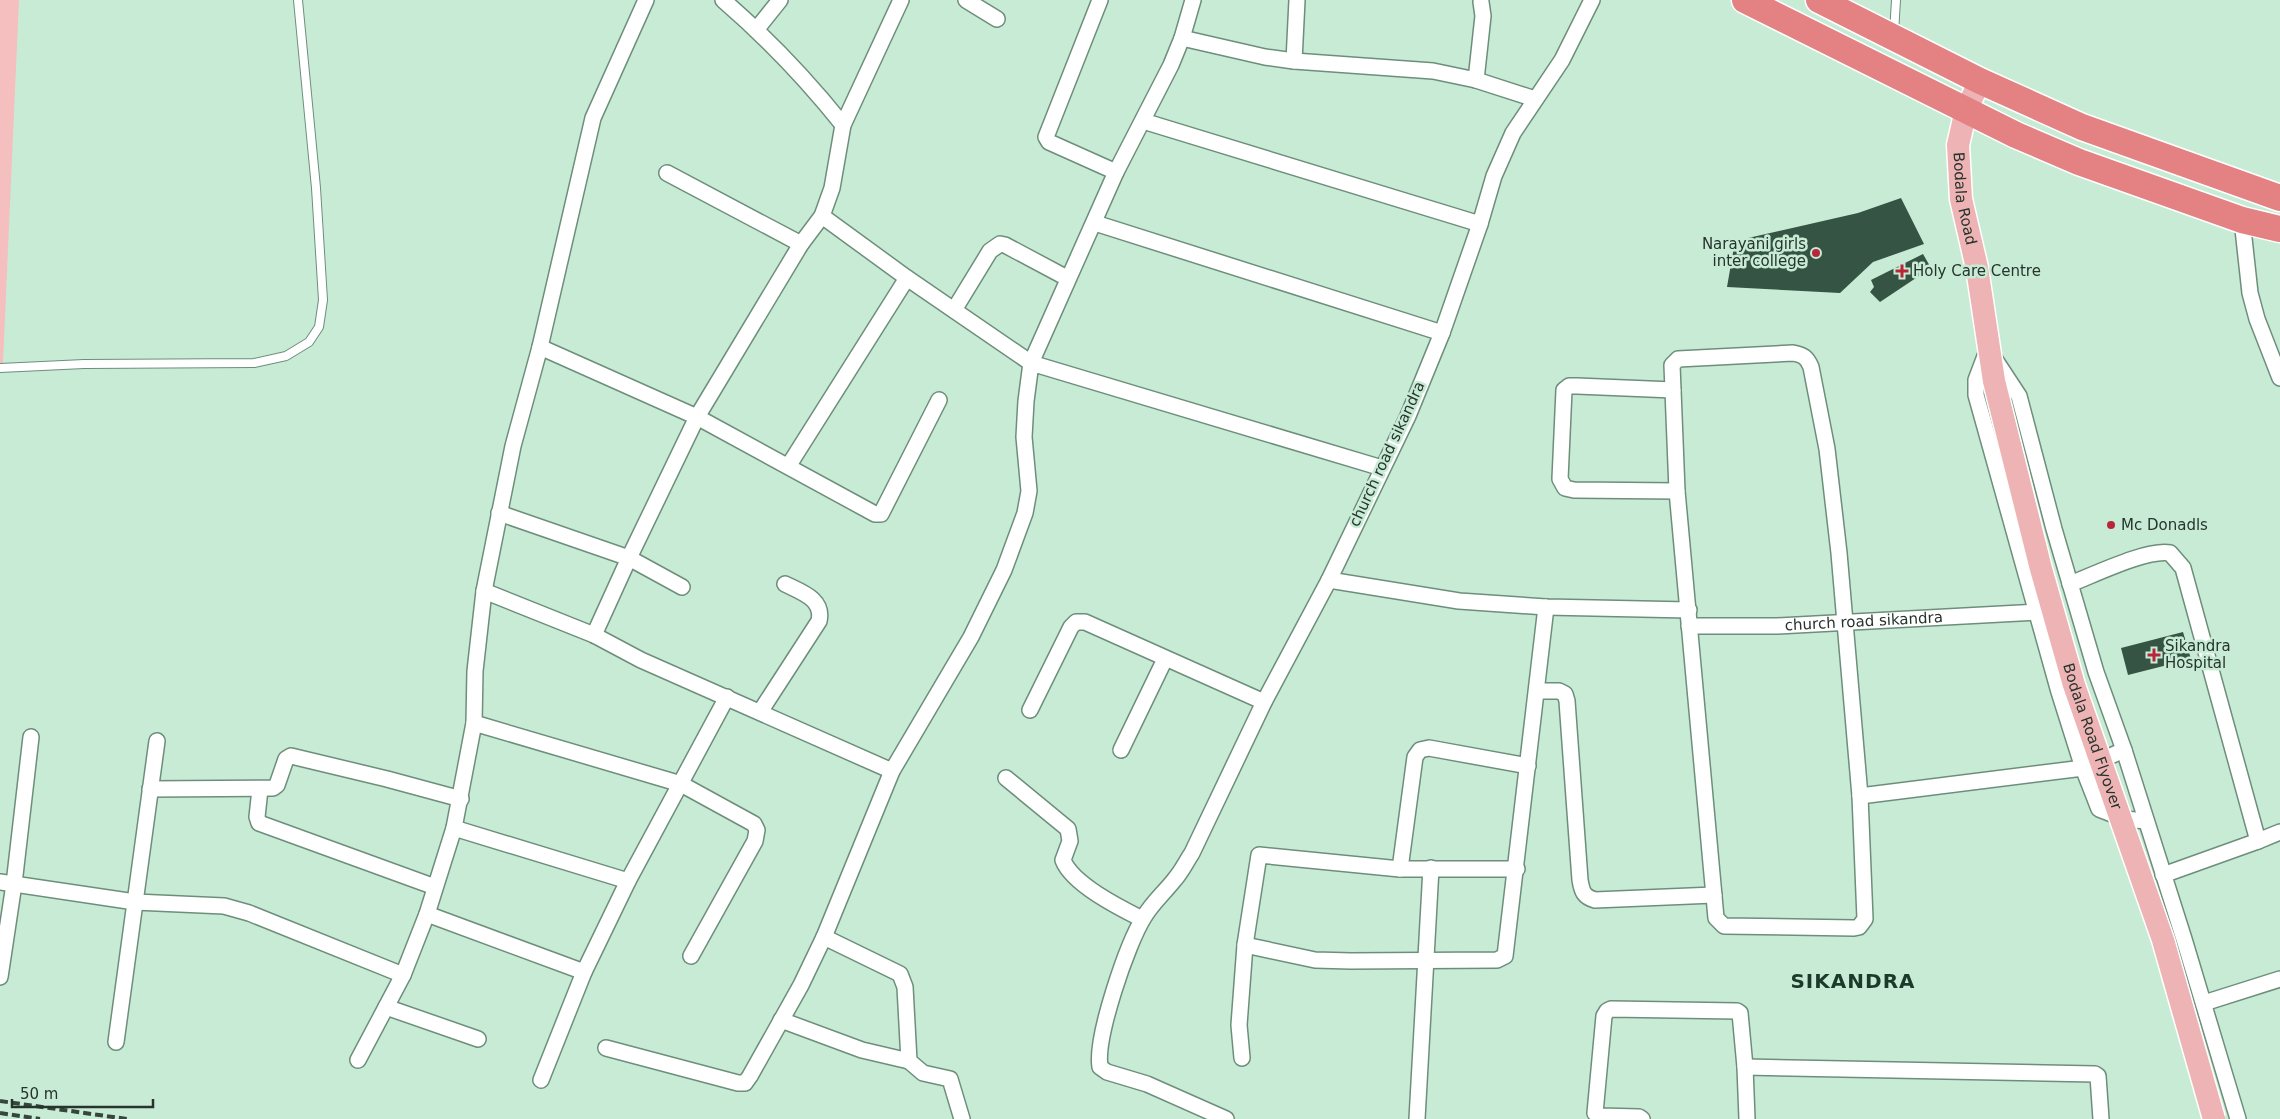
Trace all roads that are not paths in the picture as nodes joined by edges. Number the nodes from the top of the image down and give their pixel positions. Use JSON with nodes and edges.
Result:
{"nodes":[{"id":1,"x":298,"y":0,"type":"edge"},
{"id":2,"x":646,"y":0,"type":"edge"},
{"id":3,"x":723,"y":0,"type":"edge"},
{"id":4,"x":780,"y":0,"type":"edge"},
{"id":5,"x":900,"y":0,"type":"edge"},
{"id":6,"x":966,"y":0,"type":"edge"},
{"id":7,"x":1100,"y":0,"type":"edge"},
{"id":8,"x":1193,"y":0,"type":"edge"},
{"id":9,"x":1297,"y":0,"type":"edge"},
{"id":10,"x":1592,"y":0,"type":"edge"},
{"id":11,"x":1745,"y":0,"type":"edge"},
{"id":12,"x":1819,"y":0,"type":"edge"},
{"id":13,"x":1896,"y":0,"type":"edge"},
{"id":14,"x":1481,"y":2,"type":"dead end"},
{"id":15,"x":997,"y":19,"type":"dead end"},
{"id":16,"x":756,"y":30,"type":"junction"},
{"id":17,"x":1182,"y":38,"type":"junction"},
{"id":18,"x":1894,"y":38,"type":"junction"},
{"id":19,"x":1294,"y":61,"type":"junction"},
{"id":20,"x":1476,"y":80,"type":"junction"},
{"id":21,"x":1980,"y":81,"type":"junction"},
{"id":22,"x":1536,"y":99,"type":"junction"},
{"id":23,"x":1966,"y":110,"type":"junction"},
{"id":24,"x":1144,"y":122,"type":"junction"},
{"id":25,"x":843,"y":125,"type":"junction"},
{"id":26,"x":1116,"y":172,"type":"junction"},
{"id":27,"x":667,"y":173,"type":"dead end"},
{"id":28,"x":2280,"y":198,"type":"edge"},
{"id":29,"x":822,"y":216,"type":"junction"},
{"id":30,"x":2242,"y":220,"type":"junction"},
{"id":31,"x":1095,"y":223,"type":"junction"},
{"id":32,"x":1480,"y":224,"type":"junction"},
{"id":33,"x":2280,"y":230,"type":"edge"},
{"id":34,"x":801,"y":244,"type":"junction"},
{"id":35,"x":907,"y":278,"type":"junction"},
{"id":36,"x":1067,"y":278,"type":"junction"},
{"id":37,"x":954,"y":310,"type":"junction"},
{"id":38,"x":1442,"y":332,"type":"junction"},
{"id":39,"x":540,"y":347,"type":"junction"},
{"id":40,"x":1988,"y":349,"type":"junction"},
{"id":41,"x":1031,"y":363,"type":"junction"},
{"id":42,"x":0,"y":368,"type":"edge"},
{"id":43,"x":2280,"y":378,"type":"edge"},
{"id":44,"x":1673,"y":390,"type":"junction"},
{"id":45,"x":939,"y":400,"type":"dead end"},
{"id":46,"x":697,"y":417,"type":"junction"},
{"id":47,"x":789,"y":465,"type":"junction"},
{"id":48,"x":1382,"y":468,"type":"junction"},
{"id":49,"x":1677,"y":491,"type":"junction"},
{"id":50,"x":499,"y":513,"type":"junction"},
{"id":51,"x":629,"y":558,"type":"junction"},
{"id":52,"x":1329,"y":580,"type":"junction"},
{"id":53,"x":785,"y":584,"type":"dead end"},
{"id":54,"x":2070,"y":584,"type":"junction"},
{"id":55,"x":682,"y":588,"type":"dead end"},
{"id":56,"x":484,"y":591,"type":"junction"},
{"id":57,"x":1546,"y":607,"type":"junction"},
{"id":58,"x":1689,"y":610,"type":"junction"},
{"id":59,"x":2037,"y":612,"type":"junction"},
{"id":60,"x":1844,"y":622,"type":"junction"},
{"id":61,"x":1690,"y":626,"type":"junction"},
{"id":62,"x":594,"y":635,"type":"junction"},
{"id":63,"x":1165,"y":659,"type":"junction"},
{"id":64,"x":1537,"y":691,"type":"junction"},
{"id":65,"x":727,"y":697,"type":"junction"},
{"id":66,"x":1264,"y":702,"type":"junction"},
{"id":67,"x":1030,"y":710,"type":"dead end"},
{"id":68,"x":760,"y":712,"type":"junction"},
{"id":69,"x":474,"y":723,"type":"junction"},
{"id":70,"x":31,"y":738,"type":"dead end"},
{"id":71,"x":157,"y":741,"type":"dead end"},
{"id":72,"x":1120,"y":750,"type":"dead end"},
{"id":73,"x":2124,"y":750,"type":"junction"},
{"id":74,"x":1528,"y":766,"type":"junction"},
{"id":75,"x":2083,"y":768,"type":"junction"},
{"id":76,"x":892,"y":771,"type":"junction"},
{"id":77,"x":1006,"y":778,"type":"dead end"},
{"id":78,"x":681,"y":784,"type":"junction"},
{"id":79,"x":150,"y":789,"type":"junction"},
{"id":80,"x":260,"y":790,"type":"junction"},
{"id":81,"x":1860,"y":796,"type":"junction"},
{"id":82,"x":461,"y":800,"type":"junction"},
{"id":83,"x":2146,"y":821,"type":"junction"},
{"id":84,"x":454,"y":828,"type":"junction"},
{"id":85,"x":2280,"y":832,"type":"edge"},
{"id":86,"x":2258,"y":841,"type":"junction"},
{"id":87,"x":1431,"y":868,"type":"junction"},
{"id":88,"x":1400,"y":869,"type":"junction"},
{"id":89,"x":1517,"y":869,"type":"junction"},
{"id":90,"x":2163,"y":875,"type":"junction"},
{"id":91,"x":628,"y":881,"type":"junction"},
{"id":92,"x":7,"y":883,"type":"edge"},
{"id":93,"x":435,"y":888,"type":"junction"},
{"id":94,"x":1714,"y":895,"type":"junction"},
{"id":95,"x":135,"y":902,"type":"junction"},
{"id":96,"x":427,"y":914,"type":"junction"},
{"id":97,"x":1142,"y":919,"type":"junction"},
{"id":98,"x":824,"y":937,"type":"junction"},
{"id":99,"x":1245,"y":945,"type":"junction"},
{"id":100,"x":691,"y":956,"type":"dead end"},
{"id":101,"x":1425,"y":960,"type":"junction"},
{"id":102,"x":584,"y":972,"type":"junction"},
{"id":103,"x":403,"y":974,"type":"junction"},
{"id":104,"x":0,"y":976,"type":"edge"},
{"id":105,"x":2280,"y":979,"type":"edge"},
{"id":106,"x":2204,"y":1003,"type":"junction"},
{"id":107,"x":386,"y":1007,"type":"junction"},
{"id":108,"x":781,"y":1020,"type":"junction"},
{"id":109,"x":478,"y":1039,"type":"dead end"},
{"id":110,"x":116,"y":1042,"type":"dead end"},
{"id":111,"x":606,"y":1048,"type":"dead end"},
{"id":112,"x":1242,"y":1058,"type":"dead end"},
{"id":113,"x":358,"y":1060,"type":"dead end"},
{"id":114,"x":909,"y":1061,"type":"junction"},
{"id":115,"x":1746,"y":1067,"type":"junction"},
{"id":116,"x":541,"y":1080,"type":"dead end"},
{"id":117,"x":962,"y":1119,"type":"edge"},
{"id":118,"x":1226,"y":1119,"type":"edge"},
{"id":119,"x":1418,"y":1119,"type":"edge"},
{"id":120,"x":1642,"y":1119,"type":"edge"},
{"id":121,"x":1747,"y":1119,"type":"edge"},
{"id":122,"x":2101,"y":1119,"type":"edge"},
{"id":123,"x":2214,"y":1119,"type":"edge"},
{"id":124,"x":2238,"y":1119,"type":"edge"}],
"edges":[{"from":1,"to":42,"type":"lane"},
{"from":2,"to":39,"type":"street"},
{"from":3,"to":16,"type":"street"},
{"from":4,"to":16,"type":"street"},
{"from":5,"to":25,"type":"street"},
{"from":6,"to":15,"type":"street"},
{"from":7,"to":26,"type":"street"},
{"from":8,"to":17,"type":"street"},
{"from":9,"to":19,"type":"street"},
{"from":10,"to":22,"type":"street","name":"church road sikandra"},
{"from":11,"to":23,"type":"highway"},
{"from":12,"to":18,"type":"highway"},
{"from":13,"to":18,"type":"lane"},
{"from":14,"to":20,"type":"street"},
{"from":16,"to":25,"type":"street"},
{"from":17,"to":19,"type":"street"},
{"from":17,"to":24,"type":"street"},
{"from":18,"to":21,"type":"highway"},
{"from":19,"to":20,"type":"street"},
{"from":20,"to":22,"type":"street"},
{"from":21,"to":23,"type":"main road","name":"Bodala Road"},
{"from":21,"to":28,"type":"highway"},
{"from":22,"to":32,"type":"street","name":"church road sikandra"},
{"from":23,"to":30,"type":"highway"},
{"from":23,"to":40,"type":"main road","name":"Bodala Road"},
{"from":24,"to":26,"type":"street"},
{"from":24,"to":32,"type":"street"},
{"from":25,"to":29,"type":"street"},
{"from":26,"to":31,"type":"street"},
{"from":27,"to":34,"type":"street"},
{"from":29,"to":34,"type":"street"},
{"from":29,"to":35,"type":"street"},
{"from":30,"to":33,"type":"highway"},
{"from":30,"to":43,"type":"street"},
{"from":31,"to":36,"type":"street"},
{"from":31,"to":38,"type":"street"},
{"from":32,"to":38,"type":"street","name":"church road sikandra"},
{"from":34,"to":46,"type":"street"},
{"from":35,"to":37,"type":"street"},
{"from":35,"to":47,"type":"street"},
{"from":36,"to":37,"type":"street"},
{"from":36,"to":41,"type":"street"},
{"from":37,"to":41,"type":"street"},
{"from":38,"to":48,"type":"street","name":"church road sikandra"},
{"from":39,"to":46,"type":"street"},
{"from":39,"to":50,"type":"street"},
{"from":40,"to":54,"type":"street"},
{"from":40,"to":59,"type":"street"},
{"from":40,"to":123,"type":"main road","name":"Bodala Road Flyover","bridge":true},
{"from":41,"to":48,"type":"street"},
{"from":41,"to":76,"type":"street"},
{"from":44,"to":49,"type":"street"},
{"from":44,"to":49,"type":"street"},
{"from":44,"to":60,"type":"street"},
{"from":45,"to":47,"type":"street"},
{"from":46,"to":47,"type":"street"},
{"from":46,"to":51,"type":"street"},
{"from":48,"to":52,"type":"street","name":"church road sikandra"},
{"from":49,"to":58,"type":"street"},
{"from":50,"to":51,"type":"street"},
{"from":50,"to":56,"type":"street"},
{"from":51,"to":55,"type":"street"},
{"from":51,"to":62,"type":"street"},
{"from":52,"to":57,"type":"street"},
{"from":52,"to":66,"type":"street","name":"church road sikandra"},
{"from":53,"to":68,"type":"street"},
{"from":54,"to":73,"type":"street"},
{"from":54,"to":86,"type":"street"},
{"from":56,"to":62,"type":"street"},
{"from":56,"to":69,"type":"street"},
{"from":57,"to":58,"type":"street"},
{"from":57,"to":64,"type":"street"},
{"from":58,"to":61,"type":"street"},
{"from":59,"to":60,"type":"street","name":"church road sikandra"},
{"from":59,"to":75,"type":"street"},
{"from":60,"to":61,"type":"street","name":"church road sikandra"},
{"from":60,"to":81,"type":"street"},
{"from":61,"to":94,"type":"street"},
{"from":62,"to":65,"type":"street"},
{"from":63,"to":66,"type":"street"},
{"from":63,"to":67,"type":"street"},
{"from":63,"to":72,"type":"street"},
{"from":64,"to":74,"type":"street"},
{"from":64,"to":94,"type":"street"},
{"from":65,"to":68,"type":"street"},
{"from":65,"to":78,"type":"street"},
{"from":66,"to":97,"type":"street","name":"church road sikandra"},
{"from":68,"to":76,"type":"street"},
{"from":69,"to":78,"type":"street"},
{"from":69,"to":82,"type":"street"},
{"from":70,"to":92,"type":"street"},
{"from":71,"to":79,"type":"street"},
{"from":73,"to":75,"type":"street"},
{"from":73,"to":83,"type":"street"},
{"from":74,"to":88,"type":"street"},
{"from":74,"to":89,"type":"street"},
{"from":75,"to":81,"type":"street"},
{"from":75,"to":83,"type":"street"},
{"from":76,"to":98,"type":"street"},
{"from":77,"to":97,"type":"street"},
{"from":78,"to":91,"type":"street"},
{"from":78,"to":100,"type":"street"},
{"from":79,"to":80,"type":"street"},
{"from":79,"to":95,"type":"street"},
{"from":80,"to":82,"type":"street"},
{"from":80,"to":93,"type":"street"},
{"from":81,"to":94,"type":"street"},
{"from":82,"to":84,"type":"street"},
{"from":83,"to":90,"type":"street"},
{"from":84,"to":91,"type":"street"},
{"from":84,"to":93,"type":"street"},
{"from":85,"to":86,"type":"street"},
{"from":86,"to":90,"type":"street"},
{"from":87,"to":88,"type":"street"},
{"from":87,"to":89,"type":"street"},
{"from":87,"to":101,"type":"street"},
{"from":88,"to":99,"type":"street"},
{"from":89,"to":101,"type":"street"},
{"from":90,"to":106,"type":"street"},
{"from":91,"to":102,"type":"street"},
{"from":92,"to":95,"type":"street"},
{"from":92,"to":104,"type":"street"},
{"from":93,"to":96,"type":"street"},
{"from":95,"to":103,"type":"street"},
{"from":95,"to":110,"type":"street"},
{"from":96,"to":102,"type":"street"},
{"from":96,"to":103,"type":"street"},
{"from":97,"to":118,"type":"street","name":"church road sikandra"},
{"from":98,"to":108,"type":"street"},
{"from":98,"to":114,"type":"street"},
{"from":99,"to":101,"type":"street"},
{"from":99,"to":112,"type":"street"},
{"from":101,"to":119,"type":"street"},
{"from":102,"to":116,"type":"street"},
{"from":103,"to":107,"type":"street"},
{"from":105,"to":106,"type":"street"},
{"from":106,"to":124,"type":"street"},
{"from":107,"to":109,"type":"street"},
{"from":107,"to":113,"type":"street"},
{"from":108,"to":111,"type":"street"},
{"from":108,"to":114,"type":"street"},
{"from":114,"to":117,"type":"street"},
{"from":115,"to":120,"type":"street"},
{"from":115,"to":121,"type":"street"},
{"from":115,"to":122,"type":"street"}]}
